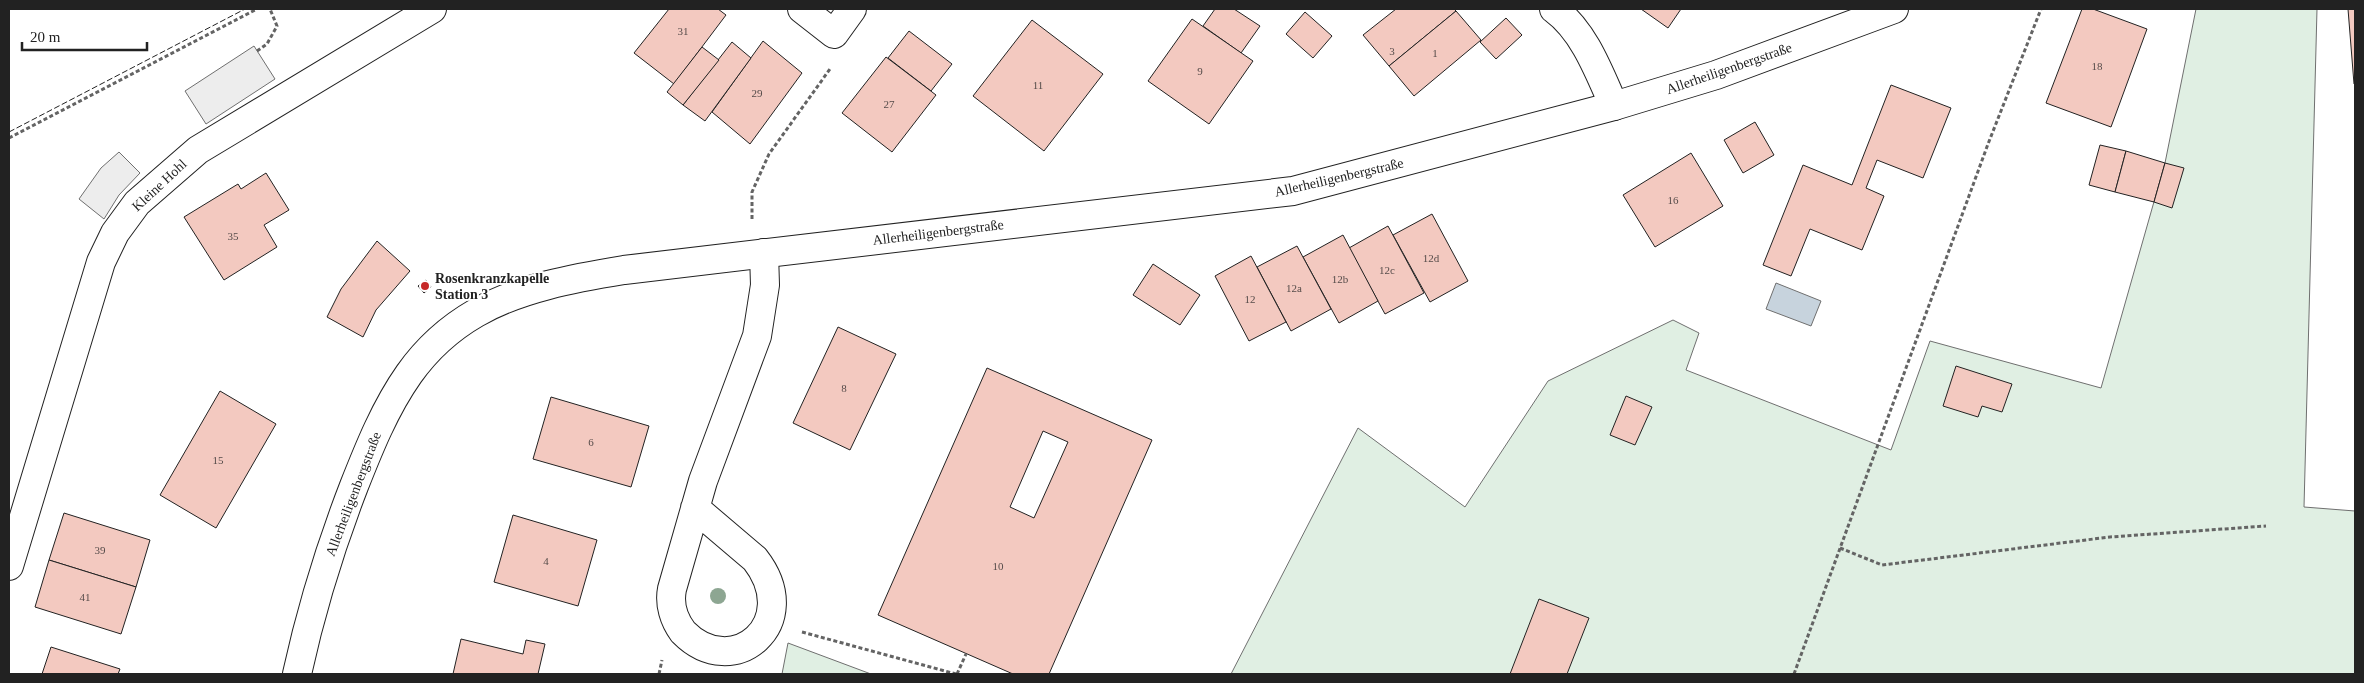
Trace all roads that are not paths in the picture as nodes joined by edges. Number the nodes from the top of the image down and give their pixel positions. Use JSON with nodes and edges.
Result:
{"nodes":[{"id":1,"x":432,"y":9,"type":"edge"},
{"id":2,"x":802,"y":9,"type":"edge"},
{"id":3,"x":852,"y":9,"type":"edge"},
{"id":4,"x":1554,"y":9,"type":"edge"},
{"id":5,"x":1894,"y":9,"type":"edge"},
{"id":6,"x":1614,"y":106,"type":"junction"},
{"id":7,"x":759,"y":254,"type":"junction"},
{"id":8,"x":695,"y":508,"type":"junction"},
{"id":9,"x":9,"y":566,"type":"edge"},
{"id":10,"x":297,"y":674,"type":"edge"}],
"edges":[{"from":1,"to":9,"type":"street","name":"Kleine Hohl"},
{"from":2,"to":3,"type":"street"},
{"from":4,"to":6,"type":"street"},
{"from":5,"to":6,"type":"street","name":"Allerheiligenbergstraße"},
{"from":6,"to":7,"type":"street","name":"Allerheiligenbergstraße"},
{"from":7,"to":8,"type":"street"},
{"from":7,"to":10,"type":"street","name":"Allerheiligenbergstraße"},
{"from":8,"to":8,"type":"street"}]}
